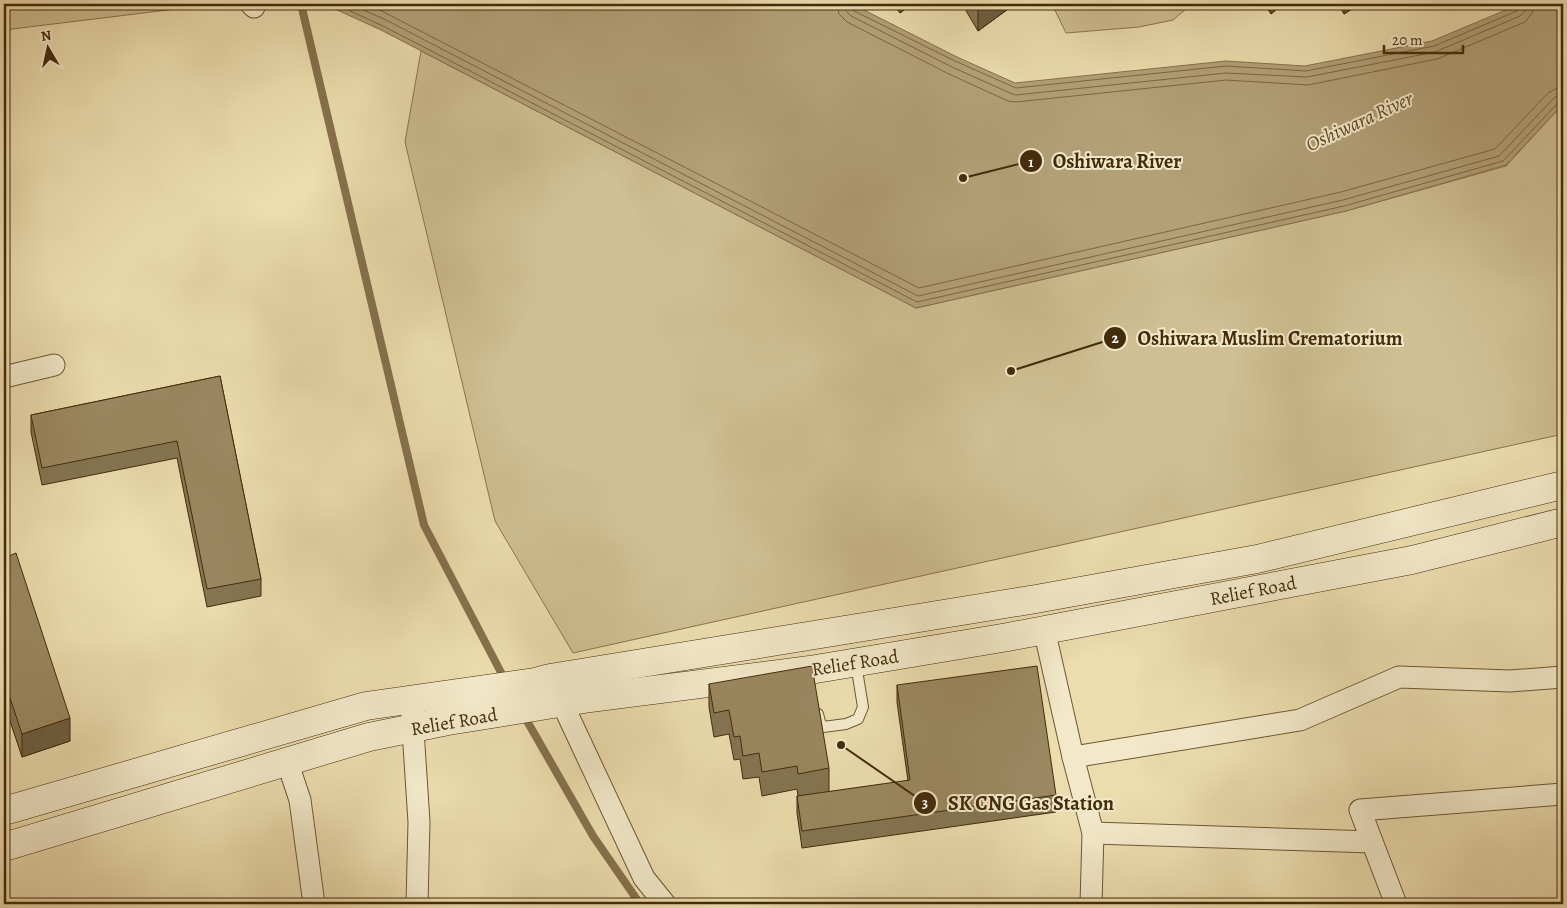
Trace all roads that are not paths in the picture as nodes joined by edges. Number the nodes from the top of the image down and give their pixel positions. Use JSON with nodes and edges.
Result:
{"nodes":[{"id":1,"x":54,"y":365,"type":"dead end"},
{"id":2,"x":4,"y":377,"type":"edge"},
{"id":3,"x":1563,"y":485,"type":"edge"},
{"id":4,"x":1563,"y":522,"type":"edge"},
{"id":5,"x":895,"y":622,"type":"junction"},
{"id":6,"x":1044,"y":629,"type":"junction"},
{"id":7,"x":902,"y":655,"type":"junction"},
{"id":8,"x":856,"y":663,"type":"junction"},
{"id":9,"x":1563,"y":677,"type":"edge"},
{"id":10,"x":548,"y":692,"type":"junction"},
{"id":11,"x":411,"y":700,"type":"junction"},
{"id":12,"x":816,"y":704,"type":"edge"},
{"id":13,"x":445,"y":708,"type":"junction"},
{"id":14,"x":413,"y":728,"type":"junction"},
{"id":15,"x":1073,"y":757,"type":"junction"},
{"id":16,"x":287,"y":761,"type":"junction"},
{"id":17,"x":1563,"y":794,"type":"edge"},
{"id":18,"x":4,"y":811,"type":"edge"},
{"id":19,"x":1093,"y":833,"type":"junction"},
{"id":20,"x":1372,"y":842,"type":"junction"},
{"id":21,"x":4,"y":847,"type":"edge"},
{"id":22,"x":314,"y":904,"type":"edge"},
{"id":23,"x":417,"y":904,"type":"edge"},
{"id":24,"x":665,"y":904,"type":"edge"},
{"id":25,"x":1091,"y":904,"type":"edge"},
{"id":26,"x":1396,"y":904,"type":"edge"}],
"edges":[{"from":1,"to":2,"type":"street"},
{"from":3,"to":5,"type":"street","name":"Relief Road"},
{"from":4,"to":6,"type":"street","name":"Relief Road"},
{"from":5,"to":7,"type":"street"},
{"from":5,"to":10,"type":"street","name":"Relief Road"},
{"from":6,"to":7,"type":"street","name":"Relief Road"},
{"from":6,"to":15,"type":"street"},
{"from":7,"to":8,"type":"street","name":"Relief Road"},
{"from":8,"to":10,"type":"street","name":"Relief Road"},
{"from":8,"to":12,"type":"lane"},
{"from":9,"to":15,"type":"street"},
{"from":10,"to":13,"type":"street","name":"Relief Road"},
{"from":10,"to":24,"type":"street"},
{"from":11,"to":13,"type":"street","name":"Relief Road"},
{"from":11,"to":14,"type":"street"},
{"from":11,"to":18,"type":"street","name":"Relief Road"},
{"from":13,"to":14,"type":"street","name":"Relief Road"},
{"from":14,"to":16,"type":"street","name":"Relief Road"},
{"from":14,"to":23,"type":"street"},
{"from":15,"to":19,"type":"street"},
{"from":16,"to":21,"type":"street","name":"Relief Road"},
{"from":16,"to":22,"type":"street"},
{"from":17,"to":20,"type":"street"},
{"from":19,"to":20,"type":"street"},
{"from":19,"to":25,"type":"street"},
{"from":20,"to":26,"type":"street"}]}
